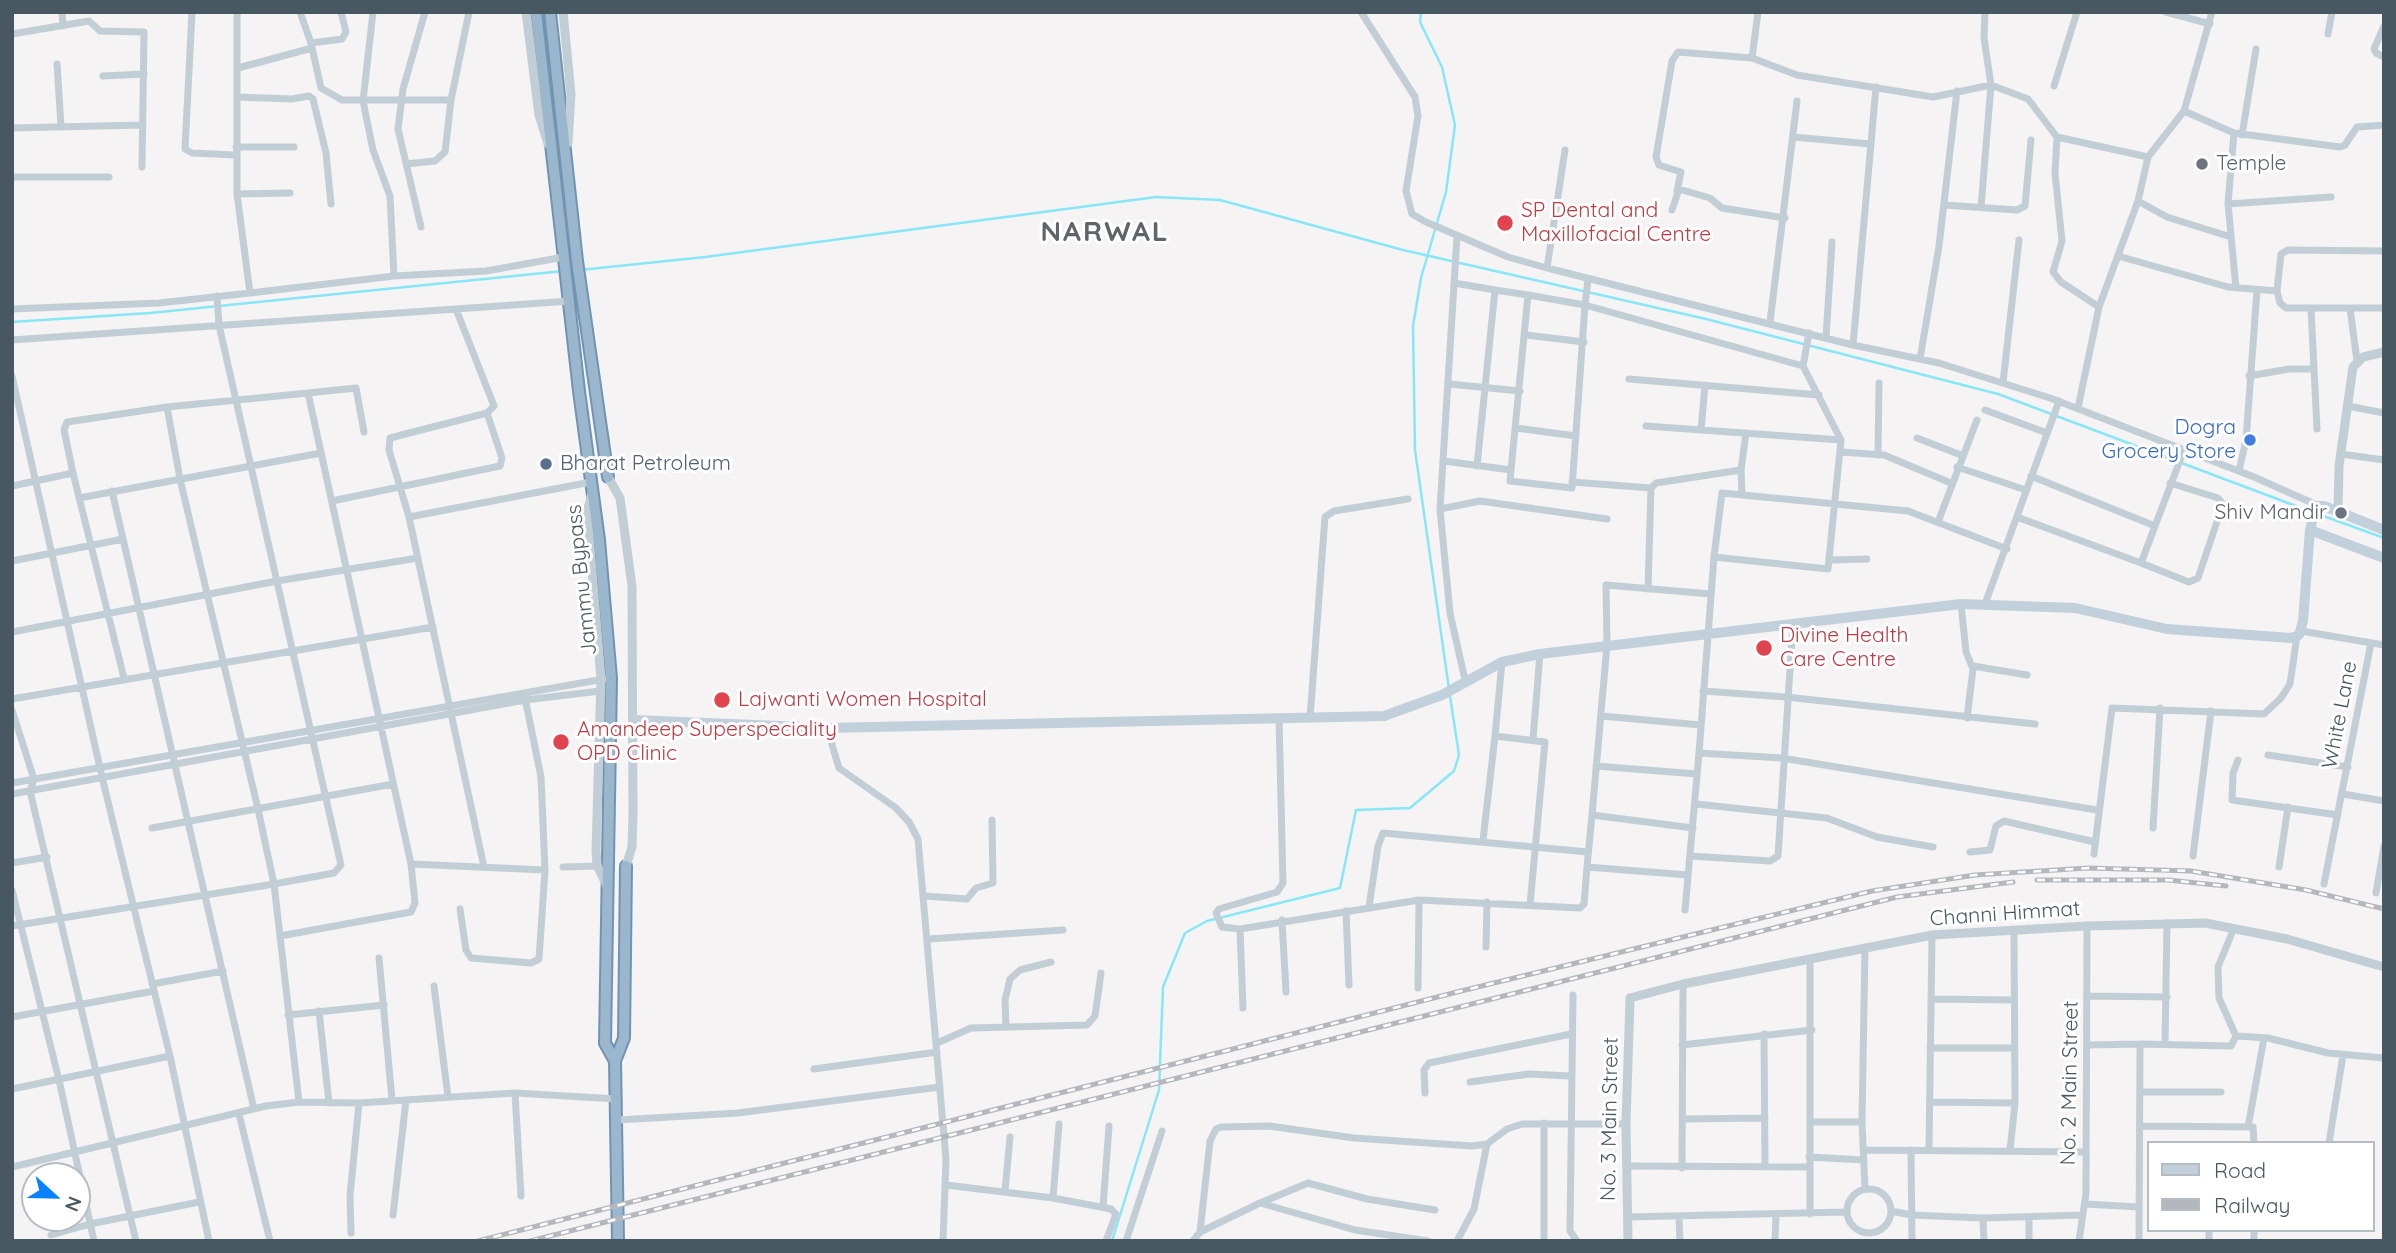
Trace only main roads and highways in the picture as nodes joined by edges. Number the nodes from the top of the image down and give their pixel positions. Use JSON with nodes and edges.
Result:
{"nodes":[{"id":1,"x":536,"y":12,"type":"edge"},
{"id":2,"x":550,"y":12,"type":"edge"},
{"id":3,"x":608,"y":477,"type":"road end"},
{"id":4,"x":2310,"y":526,"type":"junction"},
{"id":5,"x":2384,"y":530,"type":"edge"},
{"id":6,"x":2384,"y":558,"type":"edge"},
{"id":7,"x":635,"y":720,"type":"road end"},
{"id":8,"x":626,"y":866,"type":"road end"},
{"id":9,"x":615,"y":1060,"type":"junction"},
{"id":10,"x":618,"y":1241,"type":"edge"}],
"edges":[{"from":1,"to":9,"type":"highway","name":"Jammu Bypass"},
{"from":2,"to":3,"type":"highway"},
{"from":4,"to":5,"type":"main road"},
{"from":4,"to":6,"type":"main road"},
{"from":4,"to":7,"type":"main road"},
{"from":8,"to":9,"type":"highway","name":"Jammu Bypass"},
{"from":9,"to":10,"type":"highway","name":"Jammu Bypass"}]}
